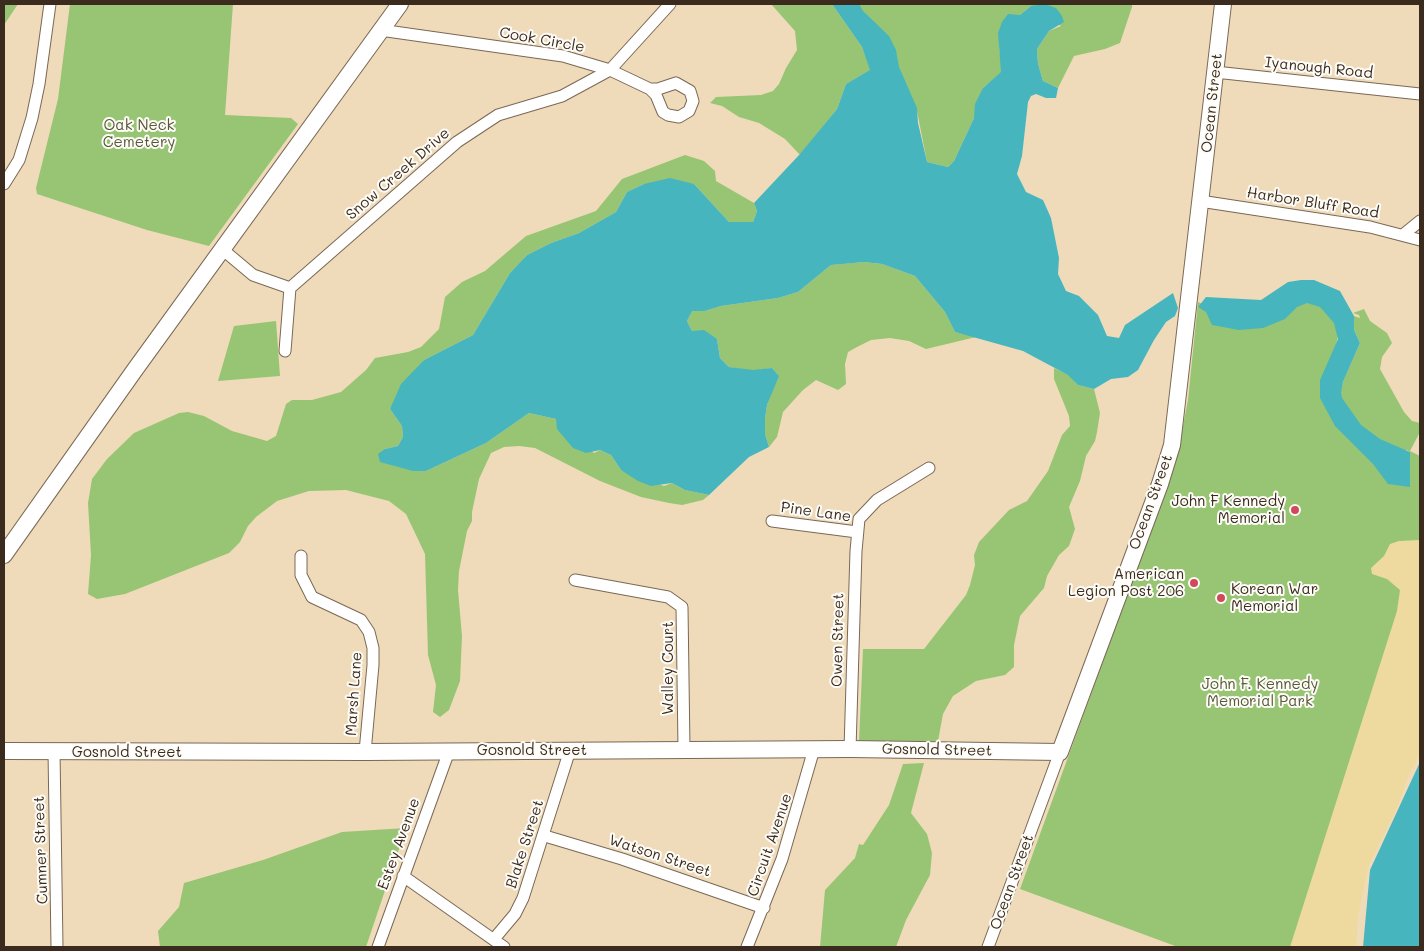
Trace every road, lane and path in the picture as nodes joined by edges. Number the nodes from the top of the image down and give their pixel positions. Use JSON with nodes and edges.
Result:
{"nodes":[{"id":1,"x":50,"y":4,"type":"edge"},
{"id":2,"x":400,"y":4,"type":"edge"},
{"id":3,"x":670,"y":4,"type":"edge"},
{"id":4,"x":1223,"y":4,"type":"edge"},
{"id":5,"x":380,"y":30,"type":"junction"},
{"id":6,"x":610,"y":70,"type":"junction"},
{"id":7,"x":1215,"y":72,"type":"junction"},
{"id":8,"x":650,"y":88,"type":"dead end"},
{"id":9,"x":1420,"y":94,"type":"edge"},
{"id":10,"x":4,"y":184,"type":"edge"},
{"id":11,"x":1200,"y":201,"type":"junction"},
{"id":12,"x":1420,"y":222,"type":"edge"},
{"id":13,"x":1404,"y":234,"type":"junction"},
{"id":14,"x":1420,"y":240,"type":"edge"},
{"id":15,"x":222,"y":249,"type":"junction"},
{"id":16,"x":290,"y":288,"type":"junction"},
{"id":17,"x":285,"y":352,"type":"dead end"},
{"id":18,"x":929,"y":468,"type":"dead end"},
{"id":19,"x":772,"y":521,"type":"dead end"},
{"id":20,"x":857,"y":532,"type":"junction"},
{"id":21,"x":4,"y":555,"type":"edge"},
{"id":22,"x":300,"y":556,"type":"dead end"},
{"id":23,"x":575,"y":580,"type":"dead end"},
{"id":24,"x":684,"y":749,"type":"junction"},
{"id":25,"x":814,"y":749,"type":"junction"},
{"id":26,"x":850,"y":749,"type":"junction"},
{"id":27,"x":570,"y":750,"type":"junction"},
{"id":28,"x":4,"y":751,"type":"edge"},
{"id":29,"x":54,"y":751,"type":"junction"},
{"id":30,"x":449,"y":751,"type":"junction"},
{"id":31,"x":365,"y":752,"type":"junction"},
{"id":32,"x":1060,"y":752,"type":"junction"},
{"id":33,"x":545,"y":836,"type":"junction"},
{"id":34,"x":403,"y":876,"type":"junction"},
{"id":35,"x":764,"y":908,"type":"junction"},
{"id":36,"x":494,"y":939,"type":"junction"},
{"id":37,"x":57,"y":947,"type":"edge"},
{"id":38,"x":378,"y":947,"type":"edge"},
{"id":39,"x":504,"y":947,"type":"edge"},
{"id":40,"x":747,"y":947,"type":"edge"},
{"id":41,"x":988,"y":947,"type":"edge"}],
"edges":[{"from":1,"to":10,"type":"street"},
{"from":2,"to":5,"type":"main road"},
{"from":3,"to":6,"type":"street"},
{"from":4,"to":7,"type":"main road","name":"Ocean Street"},
{"from":5,"to":6,"type":"street","name":"Cook Circle"},
{"from":5,"to":15,"type":"main road"},
{"from":6,"to":8,"type":"street","name":"Cook Circle"},
{"from":6,"to":16,"type":"street","name":"Snow Creek Drive"},
{"from":7,"to":9,"type":"street","name":"Iyanough Road"},
{"from":7,"to":11,"type":"main road","name":"Ocean Street"},
{"from":11,"to":13,"type":"street","name":"Harbor Bluff Road"},
{"from":11,"to":32,"type":"main road","name":"Ocean Street"},
{"from":12,"to":13,"type":"street"},
{"from":13,"to":14,"type":"street","name":"Harbor Bluff Road"},
{"from":15,"to":16,"type":"street"},
{"from":15,"to":21,"type":"main road"},
{"from":16,"to":17,"type":"street"},
{"from":18,"to":20,"type":"street","name":"Owen Street"},
{"from":19,"to":20,"type":"street","name":"Pine Lane"},
{"from":20,"to":26,"type":"street","name":"Owen Street"},
{"from":22,"to":31,"type":"street","name":"Marsh Lane"},
{"from":23,"to":24,"type":"street","name":"Walley Court"},
{"from":24,"to":25,"type":"main road","name":"Gosnold Street"},
{"from":24,"to":27,"type":"main road","name":"Gosnold Street"},
{"from":25,"to":26,"type":"main road","name":"Gosnold Street"},
{"from":25,"to":35,"type":"street","name":"Circuit Avenue"},
{"from":26,"to":32,"type":"main road","name":"Gosnold Street"},
{"from":27,"to":30,"type":"main road","name":"Gosnold Street"},
{"from":27,"to":33,"type":"street","name":"Blake Street"},
{"from":28,"to":29,"type":"main road","name":"Gosnold Street"},
{"from":29,"to":31,"type":"main road","name":"Gosnold Street"},
{"from":29,"to":37,"type":"street","name":"Cumner Street"},
{"from":30,"to":31,"type":"main road","name":"Gosnold Street"},
{"from":30,"to":34,"type":"street","name":"Estey Avenue"},
{"from":32,"to":41,"type":"street","name":"Ocean Street"},
{"from":33,"to":35,"type":"street","name":"Watson Street"},
{"from":33,"to":36,"type":"street","name":"Blake Street"},
{"from":34,"to":36,"type":"street"},
{"from":34,"to":38,"type":"street","name":"Estey Avenue"},
{"from":35,"to":40,"type":"street","name":"Circuit Avenue"},
{"from":36,"to":39,"type":"street"}]}
